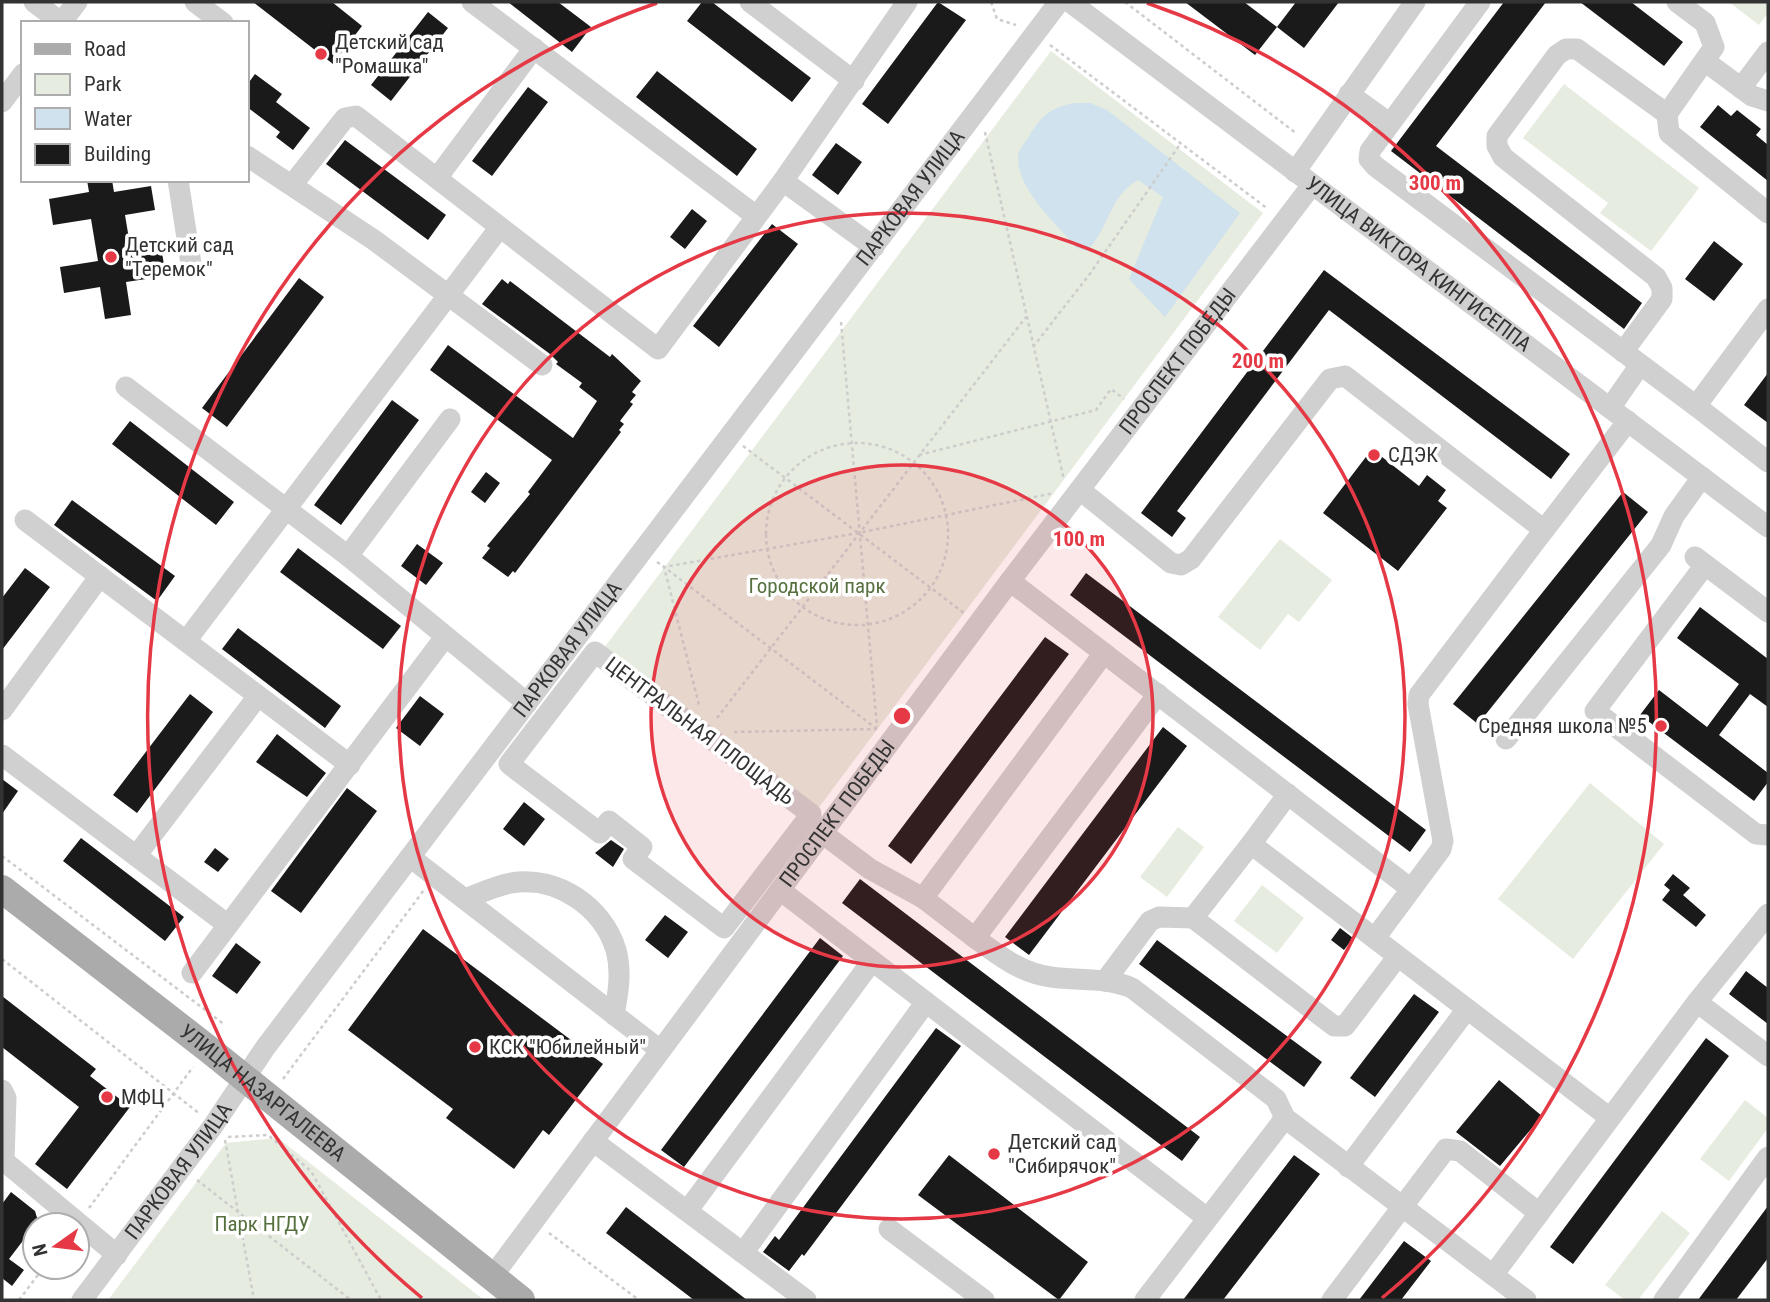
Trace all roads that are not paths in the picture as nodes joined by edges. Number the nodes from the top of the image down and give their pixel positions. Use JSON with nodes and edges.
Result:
{"nodes":[{"id":1,"x":34,"y":2,"type":"edge"},
{"id":2,"x":78,"y":2,"type":"edge"},
{"id":3,"x":195,"y":2,"type":"edge"},
{"id":4,"x":472,"y":2,"type":"edge"},
{"id":5,"x":750,"y":2,"type":"edge"},
{"id":6,"x":907,"y":2,"type":"edge"},
{"id":7,"x":1059,"y":2,"type":"edge"},
{"id":8,"x":1070,"y":2,"type":"edge"},
{"id":9,"x":1415,"y":2,"type":"edge"},
{"id":10,"x":1480,"y":2,"type":"edge"},
{"id":11,"x":1691,"y":6,"type":"edge"},
{"id":12,"x":59,"y":21,"type":"edge"},
{"id":13,"x":64,"y":21,"type":"edge"},
{"id":14,"x":220,"y":21,"type":"edge"},
{"id":15,"x":534,"y":48,"type":"junction"},
{"id":16,"x":1768,"y":52,"type":"edge"},
{"id":17,"x":1706,"y":62,"type":"junction"},
{"id":18,"x":854,"y":81,"type":"junction"},
{"id":19,"x":1741,"y":88,"type":"junction"},
{"id":20,"x":1349,"y":94,"type":"junction"},
{"id":21,"x":1768,"y":102,"type":"edge"},
{"id":22,"x":1667,"y":114,"type":"junction"},
{"id":23,"x":1389,"y":123,"type":"junction"},
{"id":24,"x":248,"y":157,"type":"edge"},
{"id":25,"x":1295,"y":172,"type":"junction"},
{"id":26,"x":437,"y":178,"type":"junction"},
{"id":27,"x":783,"y":181,"type":"junction"},
{"id":28,"x":178,"y":182,"type":"edge"},
{"id":29,"x":292,"y":185,"type":"junction"},
{"id":30,"x":1312,"y":185,"type":"junction"},
{"id":31,"x":1768,"y":213,"type":"edge"},
{"id":32,"x":757,"y":216,"type":"junction"},
{"id":33,"x":500,"y":227,"type":"junction"},
{"id":34,"x":874,"y":247,"type":"junction"},
{"id":35,"x":191,"y":264,"type":"dead end"},
{"id":36,"x":448,"y":296,"type":"junction"},
{"id":37,"x":1768,"y":309,"type":"edge"},
{"id":38,"x":1632,"y":358,"type":"junction"},
{"id":39,"x":542,"y":365,"type":"dead end"},
{"id":40,"x":126,"y":387,"type":"dead end"},
{"id":41,"x":1696,"y":406,"type":"junction"},
{"id":42,"x":1610,"y":408,"type":"junction"},
{"id":43,"x":450,"y":419,"type":"dead end"},
{"id":44,"x":1628,"y":421,"type":"junction"},
{"id":45,"x":1768,"y":462,"type":"edge"},
{"id":46,"x":1702,"y":477,"type":"junction"},
{"id":47,"x":1069,"y":490,"type":"junction"},
{"id":48,"x":286,"y":509,"type":"junction"},
{"id":49,"x":25,"y":520,"type":"dead end"},
{"id":50,"x":1768,"y":527,"type":"edge"},
{"id":51,"x":1544,"y":530,"type":"junction"},
{"id":52,"x":348,"y":556,"type":"junction"},
{"id":53,"x":100,"y":576,"type":"junction"},
{"id":54,"x":1010,"y":581,"type":"junction"},
{"id":55,"x":1768,"y":612,"type":"edge"},
{"id":56,"x":445,"y":638,"type":"junction"},
{"id":57,"x":186,"y":641,"type":"junction"},
{"id":58,"x":1104,"y":653,"type":"junction"},
{"id":59,"x":1158,"y":694,"type":"junction"},
{"id":60,"x":258,"y":696,"type":"junction"},
{"id":61,"x":527,"y":703,"type":"junction"},
{"id":62,"x":2,"y":710,"type":"edge"},
{"id":63,"x":1506,"y":739,"type":"dead end"},
{"id":64,"x":2,"y":755,"type":"edge"},
{"id":65,"x":350,"y":765,"type":"junction"},
{"id":66,"x":1288,"y":794,"type":"junction"},
{"id":67,"x":822,"y":833,"type":"junction"},
{"id":68,"x":1768,"y":835,"type":"edge"},
{"id":69,"x":1251,"y":844,"type":"junction"},
{"id":70,"x":136,"y":856,"type":"junction"},
{"id":71,"x":410,"y":857,"type":"junction"},
{"id":72,"x":2,"y":889,"type":"edge"},
{"id":73,"x":1411,"y":889,"type":"junction"},
{"id":74,"x":779,"y":890,"type":"junction"},
{"id":75,"x":923,"y":898,"type":"junction"},
{"id":76,"x":465,"y":900,"type":"junction"},
{"id":77,"x":1768,"y":914,"type":"edge"},
{"id":78,"x":1193,"y":918,"type":"junction"},
{"id":79,"x":228,"y":925,"type":"junction"},
{"id":80,"x":724,"y":928,"type":"joint"},
{"id":81,"x":975,"y":937,"type":"junction"},
{"id":82,"x":1375,"y":939,"type":"junction"},
{"id":83,"x":1398,"y":956,"type":"junction"},
{"id":84,"x":872,"y":961,"type":"junction"},
{"id":85,"x":192,"y":973,"type":"dead end"},
{"id":86,"x":1105,"y":981,"type":"junction"},
{"id":87,"x":926,"y":1002,"type":"junction"},
{"id":88,"x":1697,"y":1002,"type":"junction"},
{"id":89,"x":1468,"y":1009,"type":"junction"},
{"id":90,"x":614,"y":1015,"type":"junction"},
{"id":91,"x":660,"y":1050,"type":"junction"},
{"id":92,"x":1768,"y":1056,"type":"edge"},
{"id":93,"x":245,"y":1079,"type":"junction"},
{"id":94,"x":2,"y":1090,"type":"edge"},
{"id":95,"x":1285,"y":1118,"type":"junction"},
{"id":96,"x":1610,"y":1118,"type":"junction"},
{"id":97,"x":593,"y":1141,"type":"junction"},
{"id":98,"x":1768,"y":1157,"type":"edge"},
{"id":99,"x":1348,"y":1167,"type":"junction"},
{"id":100,"x":1401,"y":1208,"type":"junction"},
{"id":101,"x":688,"y":1210,"type":"junction"},
{"id":102,"x":63,"y":1211,"type":"edge"},
{"id":103,"x":1539,"y":1213,"type":"junction"},
{"id":104,"x":1207,"y":1218,"type":"junction"},
{"id":105,"x":889,"y":1229,"type":"dead end"},
{"id":106,"x":91,"y":1234,"type":"edge"},
{"id":107,"x":743,"y":1253,"type":"junction"},
{"id":108,"x":117,"y":1255,"type":"junction"},
{"id":109,"x":1493,"y":1275,"type":"junction"},
{"id":110,"x":492,"y":1277,"type":"junction"},
{"id":111,"x":1518,"y":1298,"type":"edge"},
{"id":112,"x":82,"y":1300,"type":"edge"},
{"id":113,"x":521,"y":1300,"type":"edge"},
{"id":114,"x":806,"y":1300,"type":"edge"},
{"id":115,"x":984,"y":1300,"type":"edge"},
{"id":116,"x":1145,"y":1300,"type":"edge"},
{"id":117,"x":1332,"y":1300,"type":"edge"},
{"id":118,"x":1664,"y":1300,"type":"edge"}],
"edges":[{"from":1,"to":12,"type":"street"},
{"from":2,"to":13,"type":"street"},
{"from":3,"to":14,"type":"street"},
{"from":4,"to":15,"type":"street"},
{"from":5,"to":18,"type":"street"},
{"from":6,"to":18,"type":"street"},
{"from":7,"to":34,"type":"street","name":"ПАРКОВАЯ УЛИЦА"},
{"from":8,"to":25,"type":"street","name":"УЛИЦА ВИКТОРА КИНГИСЕППА"},
{"from":9,"to":20,"type":"street"},
{"from":10,"to":23,"type":"street"},
{"from":11,"to":17,"type":"street"},
{"from":15,"to":26,"type":"street"},
{"from":15,"to":32,"type":"street"},
{"from":16,"to":19,"type":"street"},
{"from":17,"to":19,"type":"street"},
{"from":17,"to":22,"type":"street"},
{"from":18,"to":27,"type":"street"},
{"from":19,"to":21,"type":"street"},
{"from":20,"to":23,"type":"street"},
{"from":20,"to":25,"type":"street"},
{"from":22,"to":31,"type":"street"},
{"from":22,"to":38,"type":"street"},
{"from":23,"to":38,"type":"street"},
{"from":24,"to":29,"type":"street"},
{"from":25,"to":30,"type":"street","name":"УЛИЦА ВИКТОРА КИНГИСЕППА"},
{"from":26,"to":29,"type":"street"},
{"from":26,"to":33,"type":"street"},
{"from":27,"to":32,"type":"street"},
{"from":27,"to":34,"type":"street"},
{"from":28,"to":35,"type":"street"},
{"from":29,"to":36,"type":"street"},
{"from":30,"to":42,"type":"street","name":"УЛИЦА ВИКТОРА КИНГИСЕППА"},
{"from":30,"to":47,"type":"street","name":"ПРОСПЕКТ ПОБЕДЫ"},
{"from":32,"to":33,"type":"street"},
{"from":33,"to":36,"type":"street"},
{"from":34,"to":61,"type":"street","name":"ПАРКОВАЯ УЛИЦА"},
{"from":36,"to":39,"type":"street"},
{"from":36,"to":48,"type":"street"},
{"from":37,"to":41,"type":"street"},
{"from":38,"to":41,"type":"street"},
{"from":38,"to":42,"type":"street"},
{"from":40,"to":48,"type":"street"},
{"from":41,"to":45,"type":"street"},
{"from":42,"to":44,"type":"street","name":"УЛИЦА ВИКТОРА КИНГИСЕППА"},
{"from":43,"to":52,"type":"street"},
{"from":44,"to":46,"type":"street","name":"УЛИЦА ВИКТОРА КИНГИСЕППА"},
{"from":44,"to":51,"type":"street"},
{"from":46,"to":50,"type":"street","name":"УЛИЦА ВИКТОРА КИНГИСЕППА"},
{"from":46,"to":63,"type":"street"},
{"from":47,"to":51,"type":"street"},
{"from":47,"to":54,"type":"street","name":"ПРОСПЕКТ ПОБЕДЫ"},
{"from":48,"to":52,"type":"street"},
{"from":48,"to":57,"type":"street"},
{"from":49,"to":53,"type":"street"},
{"from":51,"to":73,"type":"street"},
{"from":52,"to":56,"type":"street"},
{"from":53,"to":57,"type":"street"},
{"from":53,"to":62,"type":"street"},
{"from":54,"to":58,"type":"street"},
{"from":54,"to":67,"type":"street","name":"ПРОСПЕКТ ПОБЕДЫ"},
{"from":55,"to":68,"type":"street"},
{"from":56,"to":61,"type":"street"},
{"from":56,"to":65,"type":"street"},
{"from":57,"to":60,"type":"street"},
{"from":58,"to":59,"type":"street"},
{"from":58,"to":75,"type":"street"},
{"from":59,"to":66,"type":"street"},
{"from":59,"to":81,"type":"street"},
{"from":60,"to":65,"type":"street"},
{"from":60,"to":70,"type":"street"},
{"from":61,"to":71,"type":"street","name":"ПАРКОВАЯ УЛИЦА"},
{"from":64,"to":70,"type":"street"},
{"from":65,"to":79,"type":"street"},
{"from":66,"to":69,"type":"street"},
{"from":66,"to":73,"type":"street"},
{"from":67,"to":74,"type":"street","name":"ПРОСПЕКТ ПОБЕДЫ"},
{"from":67,"to":75,"type":"street"},
{"from":69,"to":78,"type":"street"},
{"from":69,"to":82,"type":"street"},
{"from":70,"to":79,"type":"street"},
{"from":71,"to":76,"type":"street"},
{"from":71,"to":93,"type":"street","name":"ПАРКОВАЯ УЛИЦА"},
{"from":72,"to":93,"type":"main road","name":"УЛИЦА НАЗАРГАЛЕЕВА"},
{"from":73,"to":82,"type":"street"},
{"from":74,"to":84,"type":"street"},
{"from":74,"to":91,"type":"street","name":"ПРОСПЕКТ ПОБЕДЫ"},
{"from":75,"to":81,"type":"street"},
{"from":76,"to":90,"type":"street"},
{"from":76,"to":90,"type":"street"},
{"from":77,"to":88,"type":"street"},
{"from":78,"to":83,"type":"street"},
{"from":78,"to":86,"type":"street"},
{"from":79,"to":85,"type":"street"},
{"from":80,"to":80,"type":"street","name":"ЦЕНТРАЛЬНАЯ ПЛОЩАДЬ"},
{"from":81,"to":86,"type":"street"},
{"from":82,"to":83,"type":"street"},
{"from":83,"to":89,"type":"street"},
{"from":84,"to":87,"type":"street"},
{"from":84,"to":101,"type":"street"},
{"from":86,"to":95,"type":"street"},
{"from":87,"to":104,"type":"street"},
{"from":87,"to":107,"type":"street"},
{"from":88,"to":92,"type":"street"},
{"from":88,"to":96,"type":"street"},
{"from":89,"to":96,"type":"street"},
{"from":89,"to":99,"type":"street"},
{"from":90,"to":91,"type":"street"},
{"from":91,"to":97,"type":"street","name":"ПРОСПЕКТ ПОБЕДЫ"},
{"from":93,"to":108,"type":"street","name":"ПАРКОВАЯ УЛИЦА"},
{"from":93,"to":110,"type":"main road","name":"УЛИЦА НАЗАРГАЛЕЕВА"},
{"from":94,"to":102,"type":"street"},
{"from":95,"to":99,"type":"street"},
{"from":95,"to":104,"type":"street"},
{"from":96,"to":103,"type":"street"},
{"from":97,"to":101,"type":"street"},
{"from":97,"to":110,"type":"street","name":"ПРОСПЕКТ ПОБЕДЫ"},
{"from":98,"to":118,"type":"street"},
{"from":99,"to":100,"type":"street"},
{"from":100,"to":103,"type":"street"},
{"from":100,"to":109,"type":"street"},
{"from":100,"to":117,"type":"street"},
{"from":101,"to":107,"type":"street"},
{"from":103,"to":109,"type":"street"},
{"from":104,"to":116,"type":"street"},
{"from":105,"to":115,"type":"street"},
{"from":106,"to":108,"type":"street"},
{"from":107,"to":114,"type":"street"},
{"from":108,"to":112,"type":"street","name":"ПАРКОВАЯ УЛИЦА"},
{"from":109,"to":111,"type":"street"},
{"from":110,"to":113,"type":"main road","name":"УЛИЦА НАЗАРГАЛЕЕВА"}]}
